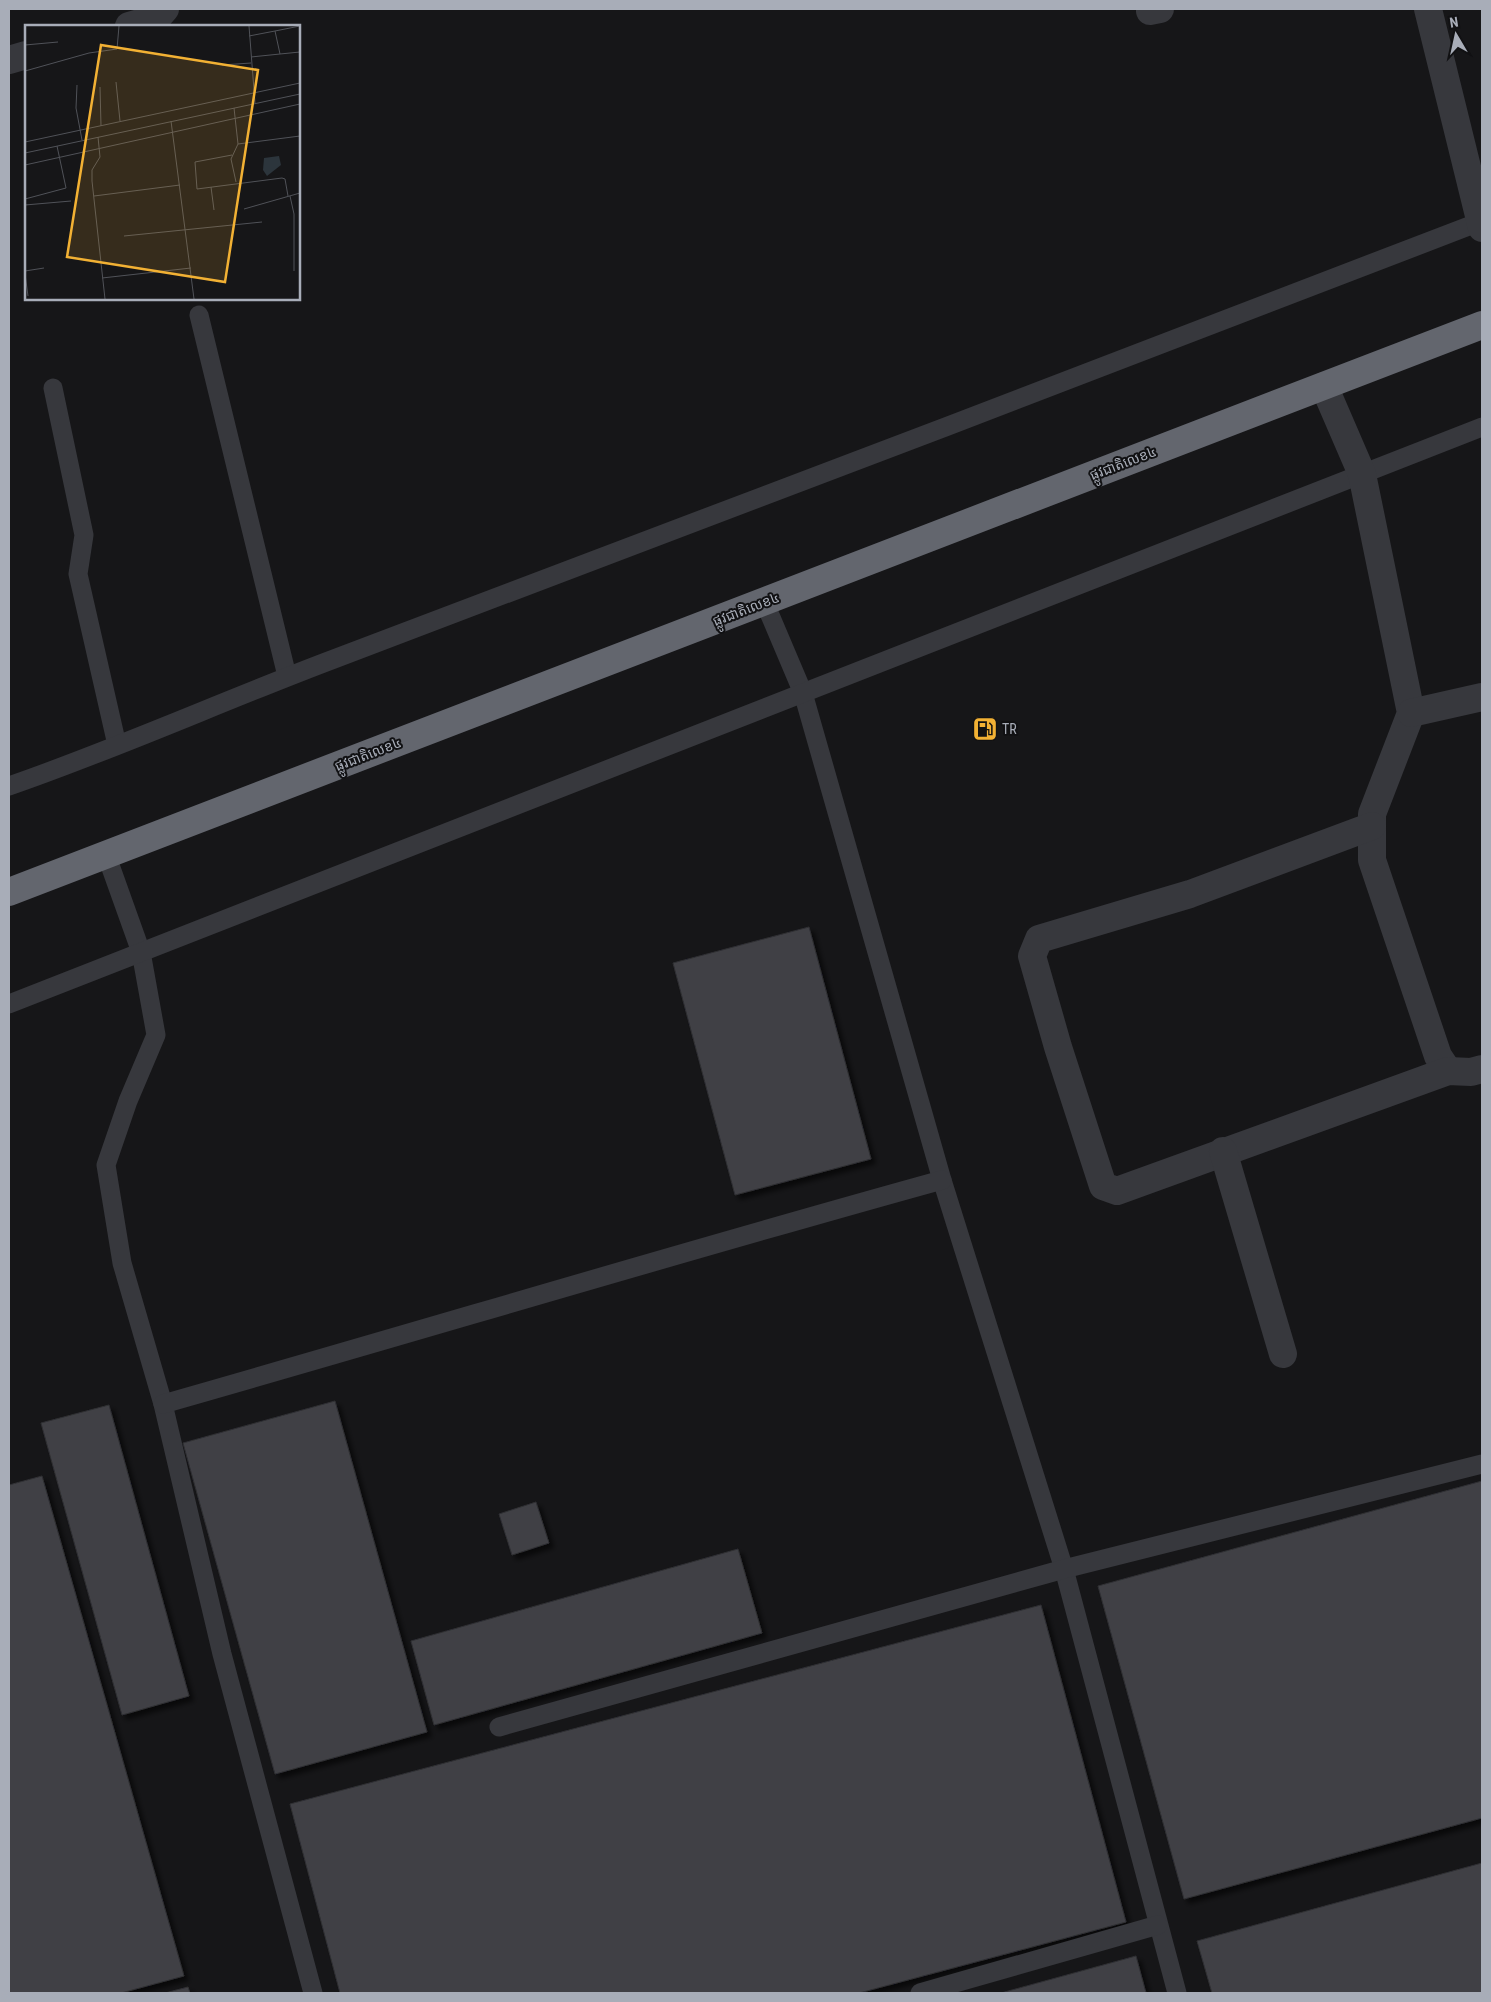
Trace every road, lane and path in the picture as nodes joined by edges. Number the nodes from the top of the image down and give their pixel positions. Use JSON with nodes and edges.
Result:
{"nodes":[{"id":1,"x":165,"y":9,"type":"edge"},
{"id":2,"x":1428,"y":9,"type":"edge"},
{"id":3,"x":132,"y":25,"type":"edge"},
{"id":4,"x":25,"y":55,"type":"edge"},
{"id":5,"x":9,"y":60,"type":"edge"},
{"id":6,"x":1482,"y":223,"type":"edge"},
{"id":7,"x":199,"y":315,"type":"dead end"},
{"id":8,"x":1482,"y":325,"type":"edge"},
{"id":9,"x":1324,"y":386,"type":"junction"},
{"id":10,"x":53,"y":388,"type":"dead end"},
{"id":11,"x":1482,"y":427,"type":"edge"},
{"id":12,"x":1362,"y":474,"type":"junction"},
{"id":13,"x":764,"y":601,"type":"junction"},
{"id":14,"x":287,"y":676,"type":"junction"},
{"id":15,"x":803,"y":693,"type":"junction"},
{"id":16,"x":1482,"y":696,"type":"edge"},
{"id":17,"x":1411,"y":713,"type":"junction"},
{"id":18,"x":117,"y":745,"type":"junction"},
{"id":19,"x":9,"y":786,"type":"edge"},
{"id":20,"x":1372,"y":826,"type":"junction"},
{"id":21,"x":106,"y":854,"type":"junction"},
{"id":22,"x":9,"y":892,"type":"edge"},
{"id":23,"x":141,"y":952,"type":"junction"},
{"id":24,"x":9,"y":1004,"type":"edge"},
{"id":25,"x":1482,"y":1069,"type":"edge"},
{"id":26,"x":1448,"y":1071,"type":"junction"},
{"id":27,"x":1223,"y":1151,"type":"junction"},
{"id":28,"x":942,"y":1180,"type":"junction"},
{"id":29,"x":1283,"y":1354,"type":"dead end"},
{"id":30,"x":163,"y":1404,"type":"junction"},
{"id":31,"x":1482,"y":1464,"type":"edge"},
{"id":32,"x":1064,"y":1569,"type":"junction"},
{"id":33,"x":499,"y":1727,"type":"dead end"},
{"id":34,"x":1158,"y":1925,"type":"junction"},
{"id":35,"x":314,"y":1993,"type":"edge"},
{"id":36,"x":920,"y":1993,"type":"edge"},
{"id":37,"x":1176,"y":1993,"type":"edge"}],
"edges":[{"from":1,"to":3,"type":"street"},
{"from":2,"to":6,"type":"street"},
{"from":4,"to":5,"type":"street"},
{"from":6,"to":14,"type":"lane"},
{"from":7,"to":14,"type":"lane"},
{"from":8,"to":9,"type":"highway","name":"ផ្លូវជាតិលេខ៤"},
{"from":9,"to":12,"type":"street"},
{"from":9,"to":13,"type":"highway","name":"ផ្លូវជាតិលេខ៤"},
{"from":10,"to":18,"type":"lane"},
{"from":11,"to":12,"type":"lane"},
{"from":12,"to":15,"type":"lane"},
{"from":12,"to":17,"type":"street"},
{"from":13,"to":15,"type":"lane"},
{"from":13,"to":21,"type":"highway","name":"ផ្លូវជាតិលេខ៤"},
{"from":14,"to":18,"type":"lane"},
{"from":15,"to":23,"type":"lane"},
{"from":15,"to":28,"type":"lane"},
{"from":16,"to":17,"type":"street"},
{"from":17,"to":20,"type":"street"},
{"from":18,"to":19,"type":"lane"},
{"from":20,"to":26,"type":"street"},
{"from":20,"to":27,"type":"street"},
{"from":21,"to":22,"type":"highway","name":"ផ្លូវជាតិលេខ៤"},
{"from":21,"to":23,"type":"lane"},
{"from":23,"to":24,"type":"lane"},
{"from":23,"to":30,"type":"lane"},
{"from":25,"to":26,"type":"street"},
{"from":26,"to":27,"type":"street"},
{"from":27,"to":29,"type":"street"},
{"from":28,"to":30,"type":"lane"},
{"from":28,"to":32,"type":"lane"},
{"from":30,"to":35,"type":"lane"},
{"from":31,"to":32,"type":"lane"},
{"from":32,"to":33,"type":"lane"},
{"from":32,"to":34,"type":"lane"},
{"from":34,"to":36,"type":"lane"},
{"from":34,"to":37,"type":"lane"}]}
